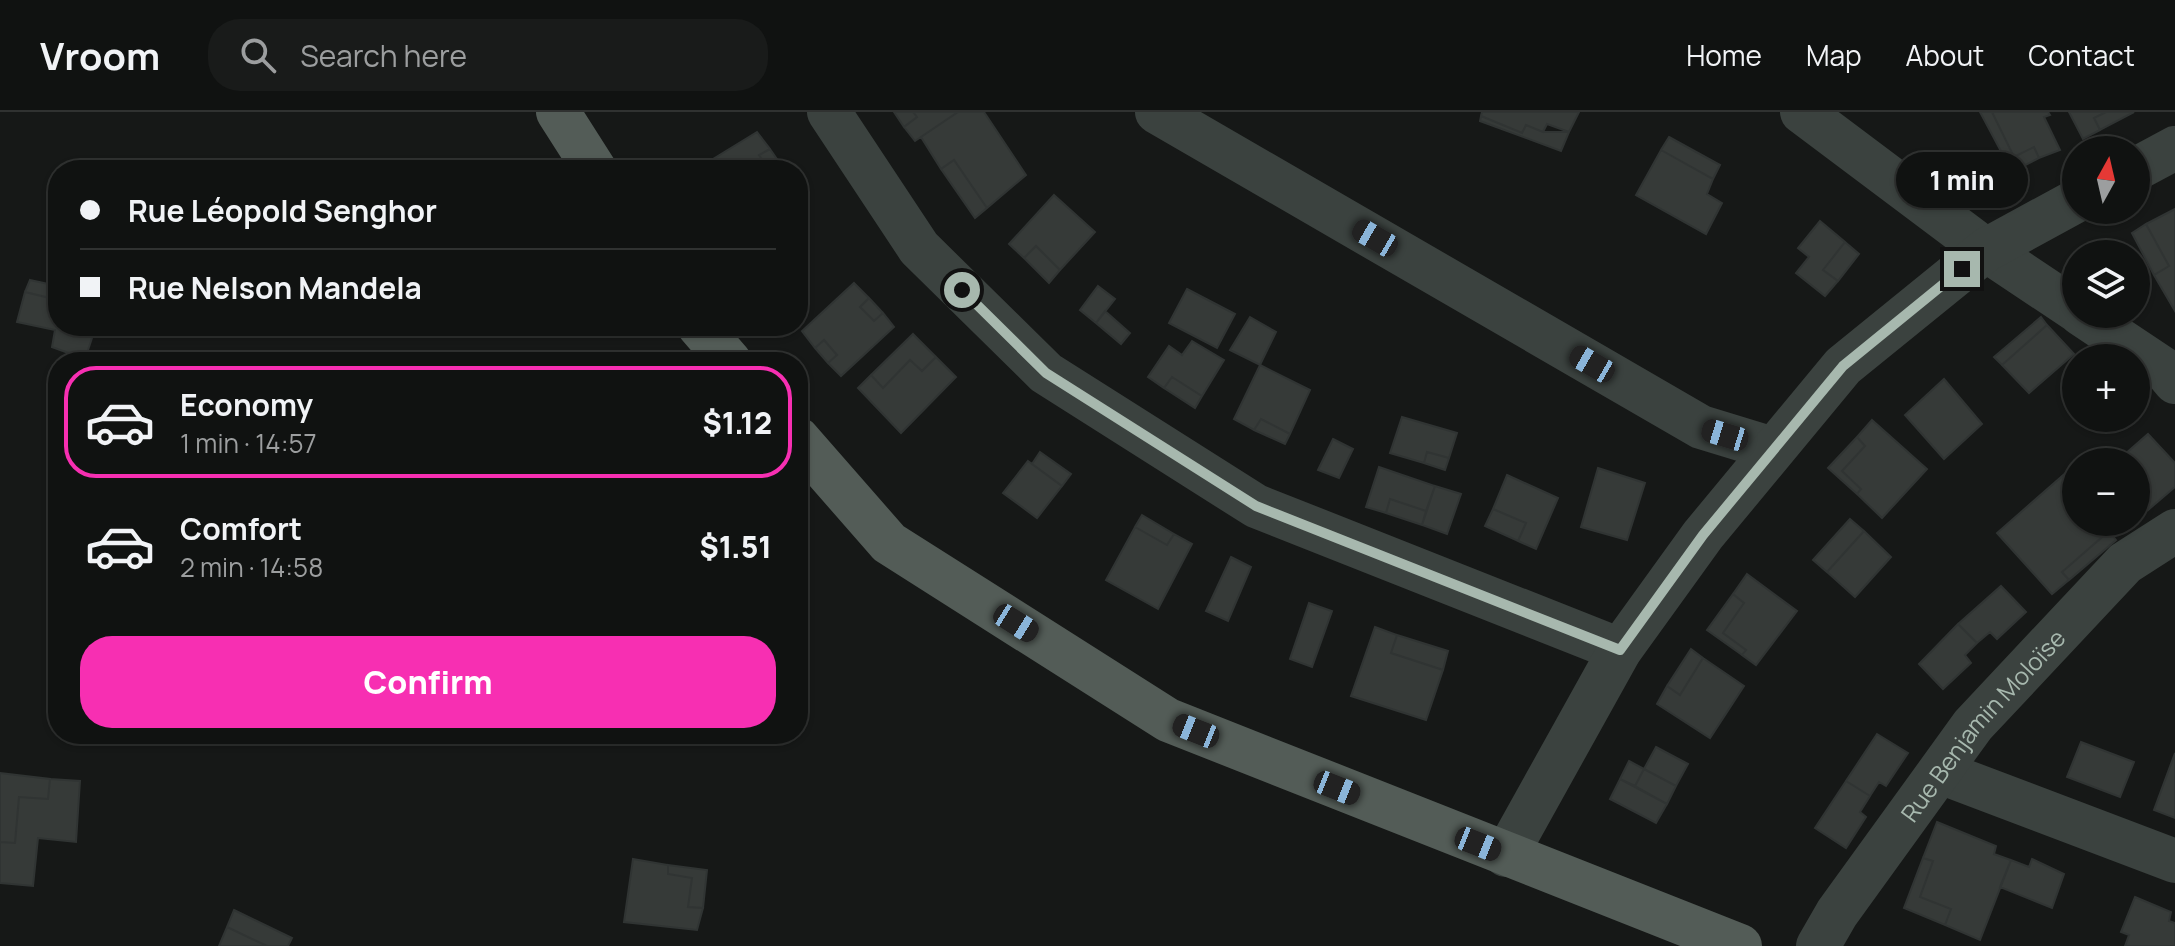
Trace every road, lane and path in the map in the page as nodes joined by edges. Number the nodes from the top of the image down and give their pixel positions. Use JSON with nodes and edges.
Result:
{"nodes":[{"id":1,"x":558,"y":112,"type":"edge"},
{"id":2,"x":829,"y":112,"type":"edge"},
{"id":3,"x":1157,"y":112,"type":"edge"},
{"id":4,"x":1802,"y":112,"type":"edge"},
{"id":5,"x":2175,"y":148,"type":"edge"},
{"id":6,"x":589,"y":160,"type":"edge"},
{"id":7,"x":2150,"y":161,"type":"edge"},
{"id":8,"x":2062,"y":209,"type":"edge"},
{"id":9,"x":1986,"y":250,"type":"junction"},
{"id":10,"x":2062,"y":301,"type":"edge"},
{"id":11,"x":2102,"y":328,"type":"edge"},
{"id":12,"x":708,"y":336,"type":"edge"},
{"id":13,"x":721,"y":352,"type":"edge"},
{"id":14,"x":2175,"y":382,"type":"edge"},
{"id":15,"x":1773,"y":449,"type":"junction"},
{"id":16,"x":808,"y":450,"type":"edge"},
{"id":17,"x":2175,"y":531,"type":"edge"},
{"id":18,"x":1620,"y":650,"type":"junction"},
{"id":19,"x":1940,"y":772,"type":"junction"},
{"id":20,"x":1506,"y":855,"type":"junction"},
{"id":21,"x":2175,"y":861,"type":"edge"},
{"id":22,"x":1740,"y":946,"type":"edge"},
{"id":23,"x":1818,"y":946,"type":"edge"}],
"edges":[{"from":1,"to":6,"type":"main road"},
{"from":2,"to":18,"type":"street"},
{"from":3,"to":15,"type":"street"},
{"from":4,"to":9,"type":"street"},
{"from":5,"to":7,"type":"street"},
{"from":8,"to":9,"type":"street"},
{"from":9,"to":10,"type":"street"},
{"from":9,"to":15,"type":"street"},
{"from":11,"to":14,"type":"street"},
{"from":12,"to":13,"type":"main road"},
{"from":15,"to":18,"type":"street"},
{"from":16,"to":20,"type":"main road"},
{"from":17,"to":19,"type":"street","name":"Rue Benjamin Moloïse"},
{"from":18,"to":20,"type":"street"},
{"from":19,"to":21,"type":"street"},
{"from":19,"to":23,"type":"street","name":"Rue Benjamin Moloïse"},
{"from":20,"to":22,"type":"main road"}]}
